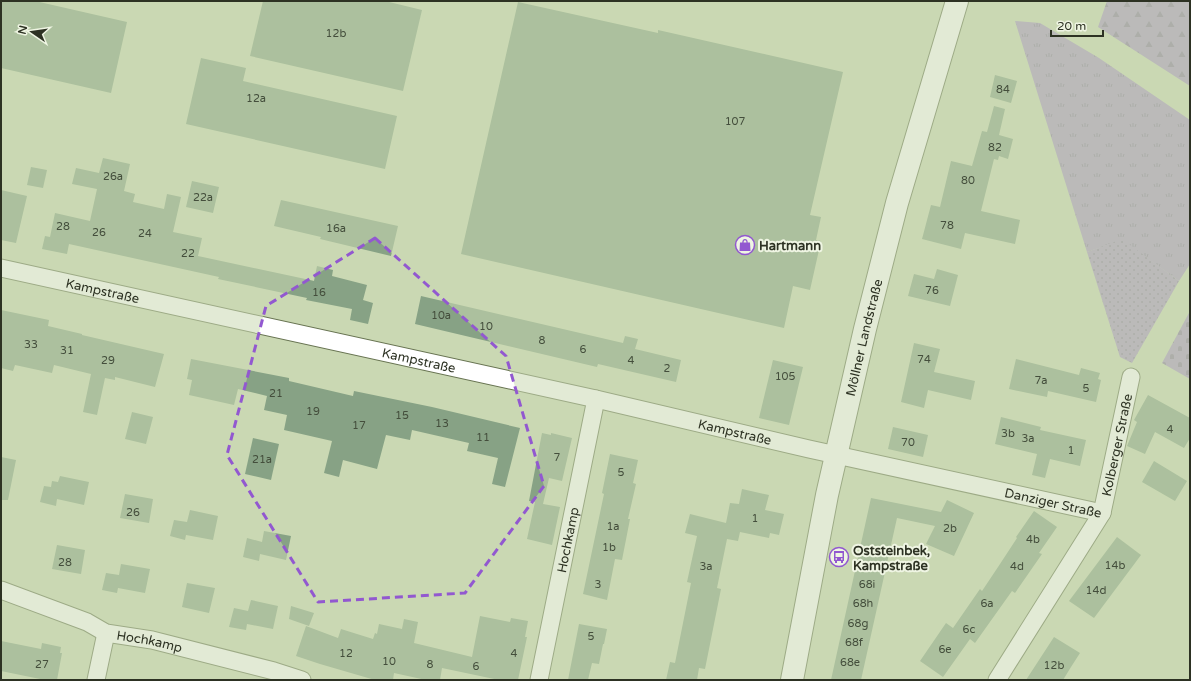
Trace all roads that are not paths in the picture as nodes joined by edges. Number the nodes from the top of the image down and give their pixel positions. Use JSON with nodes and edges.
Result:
{"nodes":[{"id":1,"x":957,"y":1,"type":"edge"},
{"id":2,"x":1,"y":268,"type":"edge"},
{"id":3,"x":1131,"y":377,"type":"dead end"},
{"id":4,"x":596,"y":399,"type":"junction"},
{"id":5,"x":836,"y":455,"type":"junction"},
{"id":6,"x":1102,"y":513,"type":"junction"},
{"id":7,"x":1,"y":590,"type":"edge"},
{"id":8,"x":106,"y":633,"type":"junction"},
{"id":9,"x":96,"y":680,"type":"edge"},
{"id":10,"x":302,"y":680,"type":"edge"},
{"id":11,"x":539,"y":680,"type":"edge"},
{"id":12,"x":792,"y":680,"type":"edge"},
{"id":13,"x":997,"y":680,"type":"edge"}],
"edges":[{"from":1,"to":5,"type":"main road","name":"Möllner Landstraße"},
{"from":2,"to":4,"type":"street","name":"Kampstraße"},
{"from":3,"to":6,"type":"street","name":"Kolberger Straße"},
{"from":4,"to":5,"type":"street","name":"Kampstraße"},
{"from":4,"to":11,"type":"street","name":"Hochkamp"},
{"from":5,"to":6,"type":"street","name":"Danziger Straße"},
{"from":5,"to":12,"type":"main road","name":"Möllner Landstraße"},
{"from":6,"to":13,"type":"street","name":"Danziger Straße"},
{"from":7,"to":8,"type":"street","name":"Hochkamp"},
{"from":8,"to":9,"type":"street"},
{"from":8,"to":10,"type":"street","name":"Hochkamp"}]}
